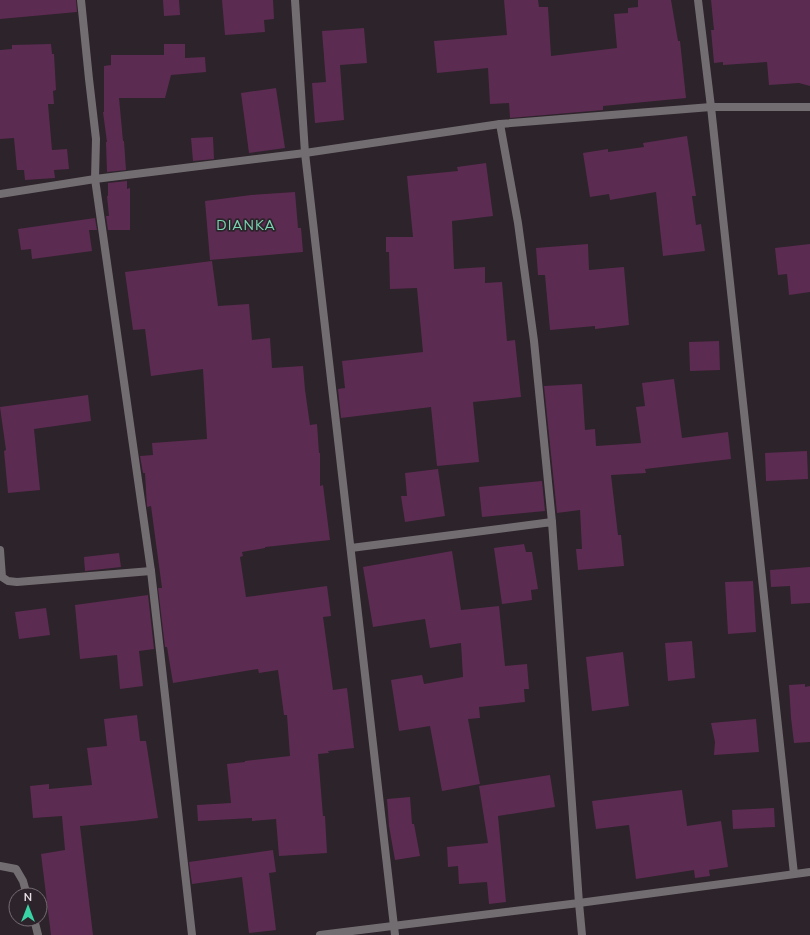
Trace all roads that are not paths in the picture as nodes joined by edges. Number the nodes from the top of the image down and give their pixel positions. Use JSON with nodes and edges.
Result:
{"nodes":[{"id":1,"x":81,"y":0,"type":"edge"},
{"id":2,"x":295,"y":0,"type":"edge"},
{"id":3,"x":698,"y":0,"type":"edge"},
{"id":4,"x":711,"y":107,"type":"junction"},
{"id":5,"x":810,"y":107,"type":"edge"},
{"id":6,"x":500,"y":124,"type":"junction"},
{"id":7,"x":305,"y":153,"type":"junction"},
{"id":8,"x":95,"y":179,"type":"junction"},
{"id":9,"x":0,"y":194,"type":"edge"},
{"id":10,"x":552,"y":522,"type":"junction"},
{"id":11,"x":351,"y":548,"type":"junction"},
{"id":12,"x":0,"y":550,"type":"edge"},
{"id":13,"x":151,"y":571,"type":"junction"},
{"id":14,"x":0,"y":866,"type":"edge"},
{"id":15,"x":810,"y":872,"type":"edge"},
{"id":16,"x":794,"y":874,"type":"junction"},
{"id":17,"x":25,"y":887,"type":"edge"},
{"id":18,"x":579,"y":903,"type":"junction"},
{"id":19,"x":394,"y":931,"type":"edge"},
{"id":20,"x":192,"y":935,"type":"edge"},
{"id":21,"x":320,"y":935,"type":"edge"},
{"id":22,"x":582,"y":935,"type":"edge"}],
"edges":[{"from":1,"to":8,"type":"street"},
{"from":2,"to":7,"type":"street"},
{"from":3,"to":4,"type":"street"},
{"from":4,"to":5,"type":"street"},
{"from":4,"to":6,"type":"street"},
{"from":4,"to":16,"type":"street"},
{"from":6,"to":7,"type":"street"},
{"from":6,"to":10,"type":"street"},
{"from":7,"to":8,"type":"street"},
{"from":7,"to":11,"type":"street"},
{"from":8,"to":9,"type":"street"},
{"from":8,"to":13,"type":"street"},
{"from":10,"to":11,"type":"street"},
{"from":10,"to":18,"type":"street"},
{"from":11,"to":19,"type":"street"},
{"from":12,"to":13,"type":"street"},
{"from":13,"to":20,"type":"street"},
{"from":14,"to":17,"type":"street"},
{"from":15,"to":16,"type":"street"},
{"from":16,"to":18,"type":"street"},
{"from":18,"to":19,"type":"street"},
{"from":18,"to":22,"type":"street"},
{"from":19,"to":21,"type":"street"}]}
